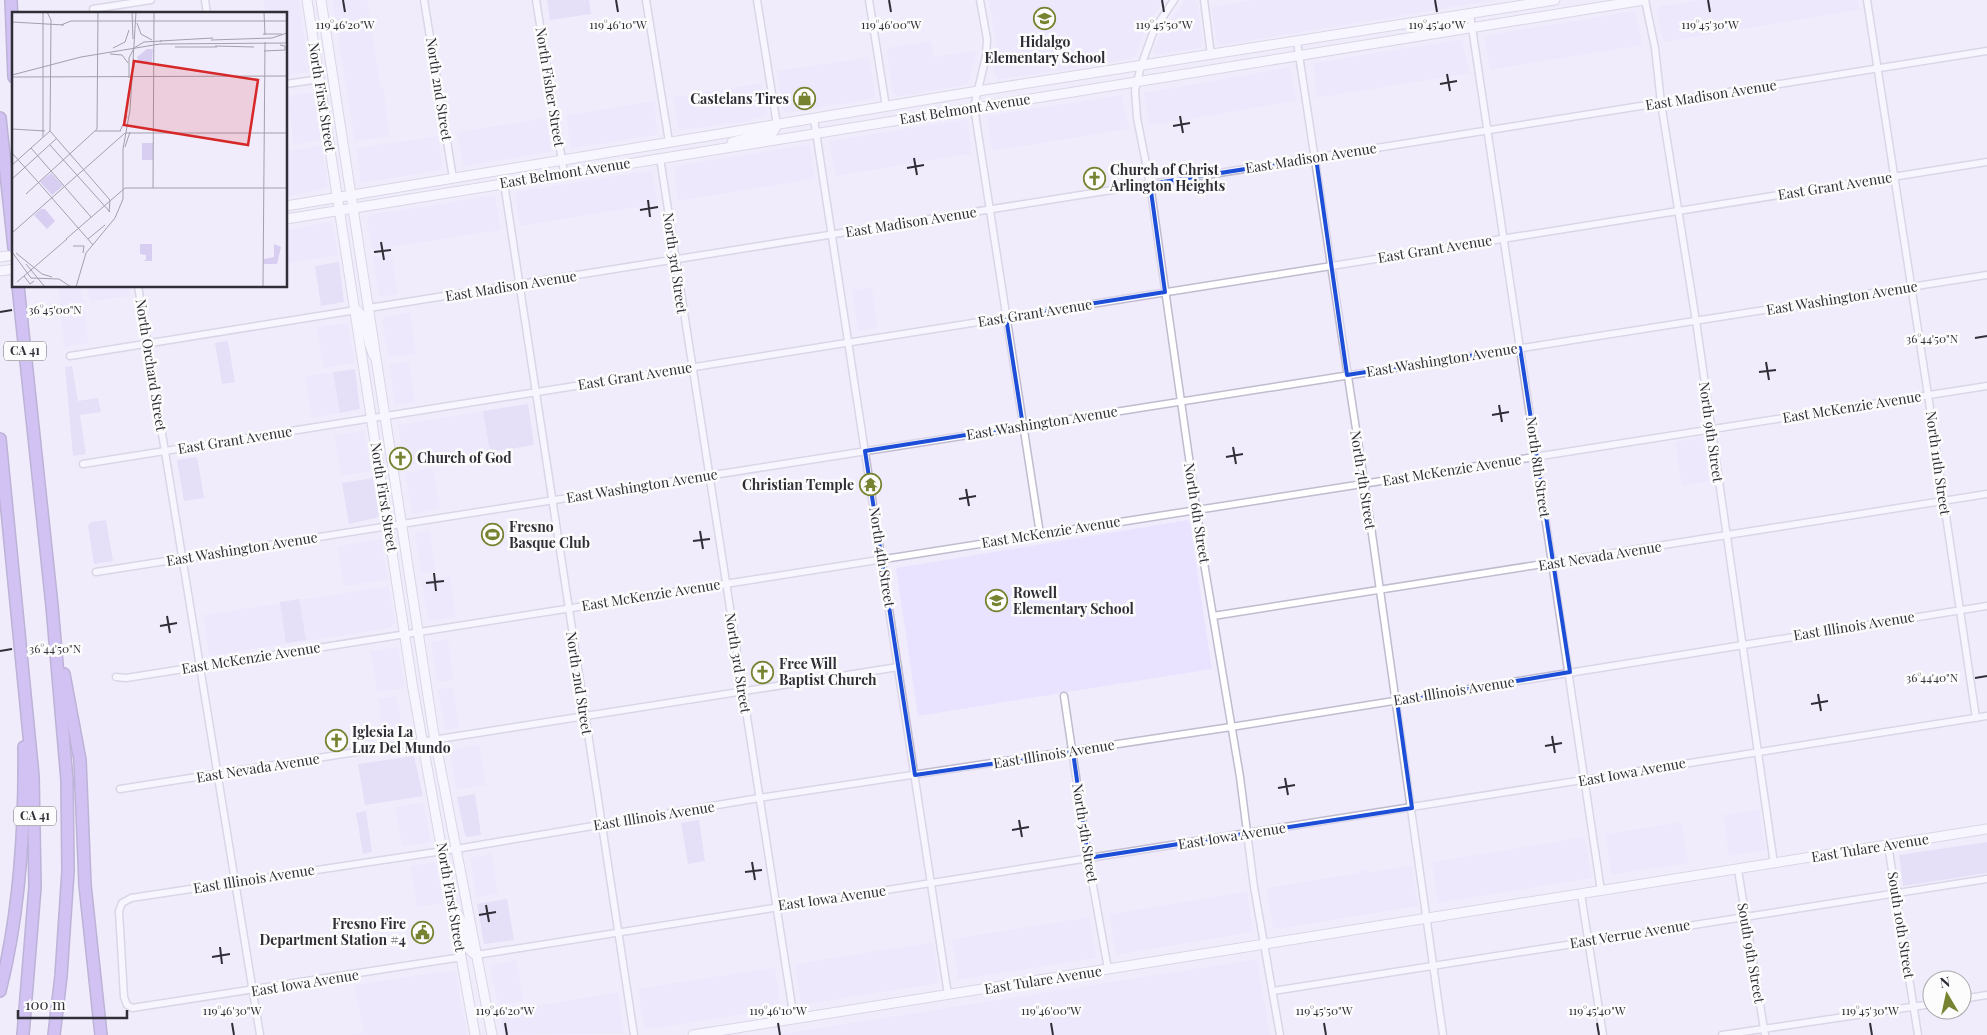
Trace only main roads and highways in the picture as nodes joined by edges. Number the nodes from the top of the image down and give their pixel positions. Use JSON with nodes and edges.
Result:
{"nodes":[{"id":1,"x":11,"y":0,"type":"edge"},
{"id":2,"x":307,"y":0,"type":"edge"},
{"id":3,"x":321,"y":0,"type":"edge"},
{"id":4,"x":1555,"y":0,"type":"edge"},
{"id":5,"x":1645,"y":0,"type":"edge"},
{"id":6,"x":12,"y":26,"type":"edge"},
{"id":7,"x":0,"y":118,"type":"edge"},
{"id":8,"x":777,"y":125,"type":"junction"},
{"id":9,"x":713,"y":150,"type":"junction"},
{"id":10,"x":351,"y":194,"type":"junction"},
{"id":11,"x":338,"y":196,"type":"junction"},
{"id":12,"x":288,"y":206,"type":"edge"},
{"id":13,"x":354,"y":207,"type":"junction"},
{"id":14,"x":340,"y":209,"type":"junction"},
{"id":15,"x":288,"y":219,"type":"edge"},
{"id":16,"x":12,"y":229,"type":"edge"},
{"id":17,"x":18,"y":288,"type":"edge"},
{"id":18,"x":25,"y":288,"type":"edge"},
{"id":19,"x":356,"y":310,"type":"junction"},
{"id":20,"x":377,"y":362,"type":"junction"},
{"id":21,"x":32,"y":416,"type":"junction"},
{"id":22,"x":0,"y":439,"type":"edge"},
{"id":23,"x":0,"y":470,"type":"edge"},
{"id":24,"x":6,"y":503,"type":"junction"},
{"id":25,"x":16,"y":597,"type":"junction"},
{"id":26,"x":52,"y":606,"type":"junction"},
{"id":27,"x":1987,"y":829,"type":"edge"},
{"id":28,"x":453,"y":909,"type":"junction"},
{"id":29,"x":476,"y":955,"type":"junction"},
{"id":30,"x":61,"y":976,"type":"junction"},
{"id":31,"x":0,"y":991,"type":"edge"},
{"id":32,"x":23,"y":1035,"type":"edge"},
{"id":33,"x":54,"y":1035,"type":"edge"},
{"id":34,"x":59,"y":1035,"type":"edge"},
{"id":35,"x":101,"y":1035,"type":"edge"},
{"id":36,"x":475,"y":1035,"type":"edge"},
{"id":37,"x":492,"y":1035,"type":"edge"},
{"id":38,"x":693,"y":1035,"type":"edge"}],
"edges":[{"from":1,"to":6,"type":"highway"},
{"from":2,"to":11,"type":"main road","name":"North First Street"},
{"from":3,"to":10,"type":"main road","name":"North First Street"},
{"from":4,"to":8,"type":"main road","name":"East Belmont Avenue"},
{"from":5,"to":9,"type":"main road","name":"East Belmont Avenue"},
{"from":7,"to":16,"type":"highway"},
{"from":8,"to":9,"type":"main road"},
{"from":8,"to":10,"type":"main road","name":"East Belmont Avenue"},
{"from":9,"to":13,"type":"main road","name":"East Belmont Avenue"},
{"from":10,"to":11,"type":"main road","name":"East Belmont Avenue"},
{"from":10,"to":13,"type":"main road","name":"North First Street"},
{"from":11,"to":12,"type":"main road","name":"East Belmont Avenue"},
{"from":11,"to":14,"type":"main road","name":"North First Street"},
{"from":13,"to":14,"type":"main road","name":"East Belmont Avenue"},
{"from":13,"to":20,"type":"main road","name":"North First Street"},
{"from":14,"to":15,"type":"main road","name":"East Belmont Avenue"},
{"from":14,"to":19,"type":"main road","name":"North First Street"},
{"from":17,"to":21,"type":"highway","number":"CA 41"},
{"from":18,"to":21,"type":"highway"},
{"from":19,"to":20,"type":"main road"},
{"from":19,"to":28,"type":"main road","name":"North First Street"},
{"from":20,"to":29,"type":"main road","name":"North First Street"},
{"from":21,"to":26,"type":"highway","number":"CA 41"},
{"from":22,"to":24,"type":"highway","number":"CA 41"},
{"from":23,"to":24,"type":"highway"},
{"from":24,"to":25,"type":"highway","number":"CA 41"},
{"from":25,"to":31,"type":"highway"},
{"from":25,"to":32,"type":"highway","number":"CA 41"},
{"from":26,"to":30,"type":"highway","number":"CA 41"},
{"from":26,"to":35,"type":"highway"},
{"from":27,"to":38,"type":"main road","name":"East Tulare Avenue"},
{"from":28,"to":29,"type":"main road"},
{"from":28,"to":36,"type":"main road","name":"North First Street"},
{"from":29,"to":37,"type":"main road","name":"North First Street"},
{"from":30,"to":33,"type":"highway","number":"CA 41"},
{"from":30,"to":34,"type":"highway"}]}
